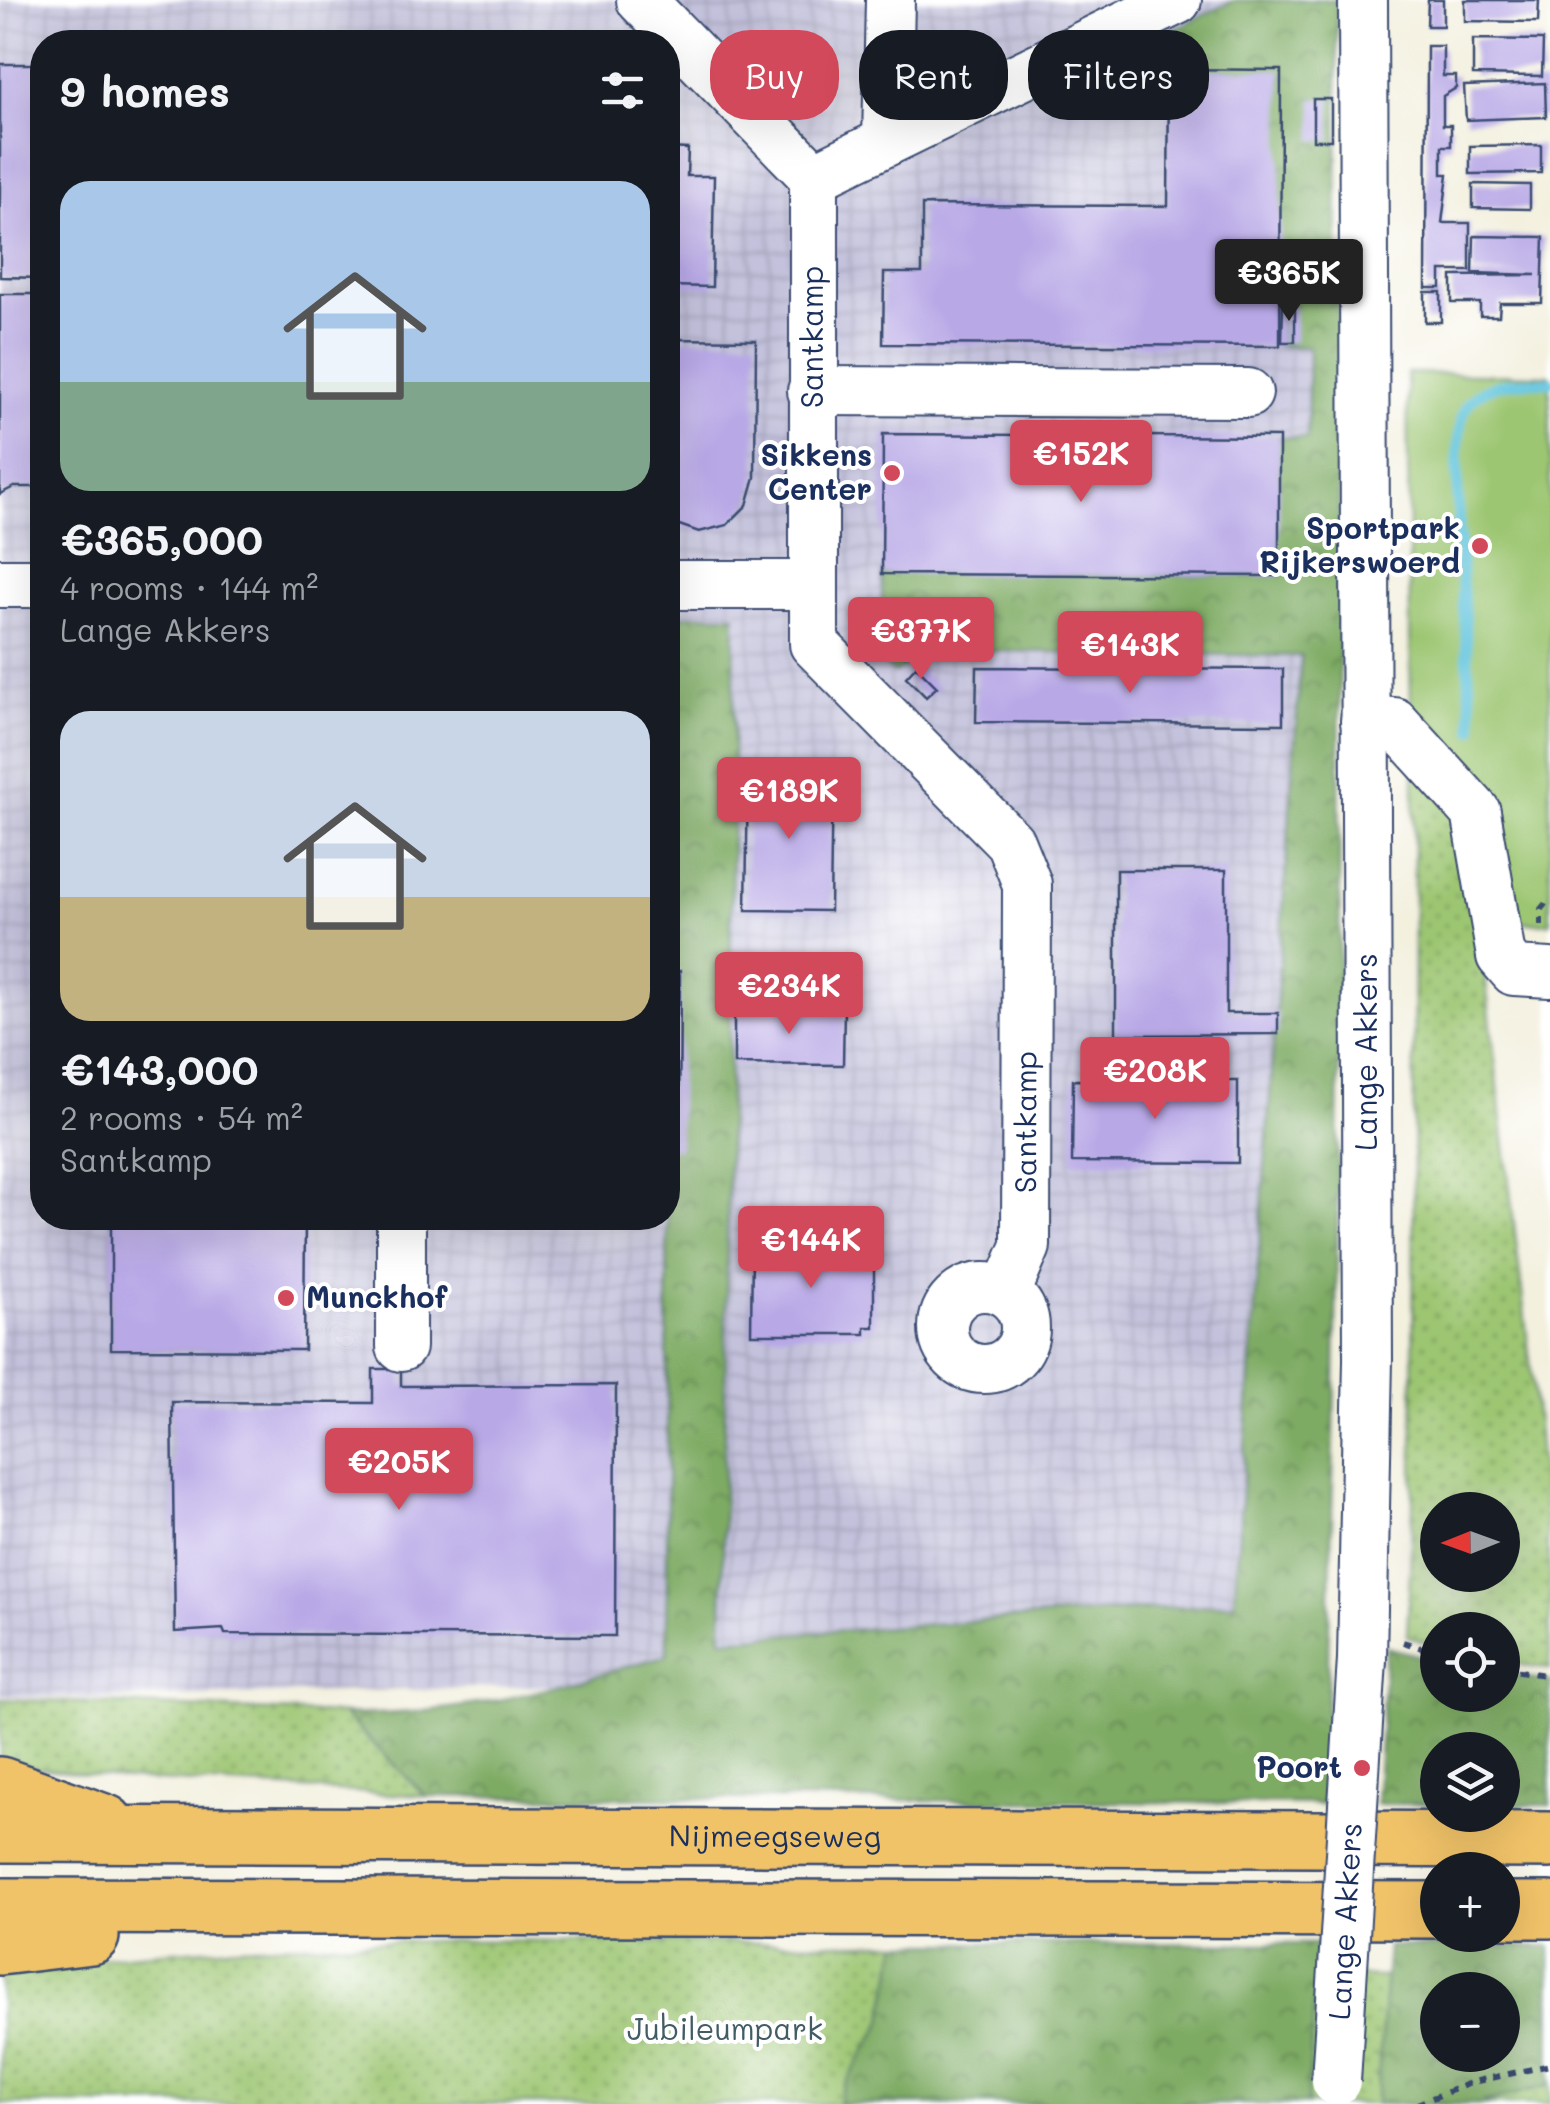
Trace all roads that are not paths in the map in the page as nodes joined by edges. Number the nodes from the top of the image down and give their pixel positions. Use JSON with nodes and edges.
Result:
{"nodes":[{"id":1,"x":641,"y":0,"type":"edge"},
{"id":2,"x":890,"y":0,"type":"edge"},
{"id":3,"x":1177,"y":0,"type":"edge"},
{"id":4,"x":1363,"y":0,"type":"edge"},
{"id":5,"x":670,"y":30,"type":"edge"},
{"id":6,"x":680,"y":40,"type":"edge"},
{"id":7,"x":887,"y":141,"type":"junction"},
{"id":8,"x":814,"y":177,"type":"junction"},
{"id":9,"x":812,"y":390,"type":"junction"},
{"id":10,"x":1248,"y":393,"type":"dead end"},
{"id":11,"x":0,"y":583,"type":"edge"},
{"id":12,"x":30,"y":584,"type":"edge"},
{"id":13,"x":680,"y":585,"type":"edge"},
{"id":14,"x":811,"y":585,"type":"junction"},
{"id":15,"x":1365,"y":729,"type":"junction"},
{"id":16,"x":1550,"y":972,"type":"edge"},
{"id":17,"x":401,"y":1230,"type":"edge"},
{"id":18,"x":1006,"y":1293,"type":"dead end"},
{"id":19,"x":401,"y":1347,"type":"dead end"},
{"id":20,"x":0,"y":1785,"type":"edge"},
{"id":21,"x":0,"y":1834,"type":"edge"},
{"id":22,"x":137,"y":1834,"type":"junction"},
{"id":23,"x":1550,"y":1840,"type":"edge"},
{"id":24,"x":0,"y":1906,"type":"edge"},
{"id":25,"x":220,"y":1907,"type":"junction"},
{"id":26,"x":1420,"y":1910,"type":"edge"},
{"id":27,"x":1520,"y":1910,"type":"edge"},
{"id":28,"x":1550,"y":1910,"type":"edge"},
{"id":29,"x":0,"y":1948,"type":"edge"},
{"id":30,"x":1335,"y":2092,"type":"edge"}],
"edges":[{"from":1,"to":5,"type":"street"},
{"from":2,"to":7,"type":"street"},
{"from":3,"to":7,"type":"street"},
{"from":4,"to":15,"type":"street","name":"Lange Akkers"},
{"from":6,"to":8,"type":"street"},
{"from":7,"to":8,"type":"street"},
{"from":8,"to":9,"type":"street","name":"Santkamp"},
{"from":9,"to":10,"type":"street"},
{"from":9,"to":14,"type":"street","name":"Santkamp"},
{"from":11,"to":12,"type":"street"},
{"from":13,"to":14,"type":"street"},
{"from":14,"to":18,"type":"street","name":"Santkamp"},
{"from":15,"to":16,"type":"street"},
{"from":15,"to":30,"type":"street","name":"Lange Akkers","bridge":true},
{"from":17,"to":19,"type":"street"},
{"from":20,"to":22,"type":"highway"},
{"from":21,"to":22,"type":"highway","name":"Nijmeegseweg"},
{"from":22,"to":23,"type":"highway","name":"Nijmeegseweg"},
{"from":24,"to":25,"type":"highway"},
{"from":25,"to":26,"type":"highway"},
{"from":25,"to":29,"type":"highway"},
{"from":27,"to":28,"type":"highway"}]}
